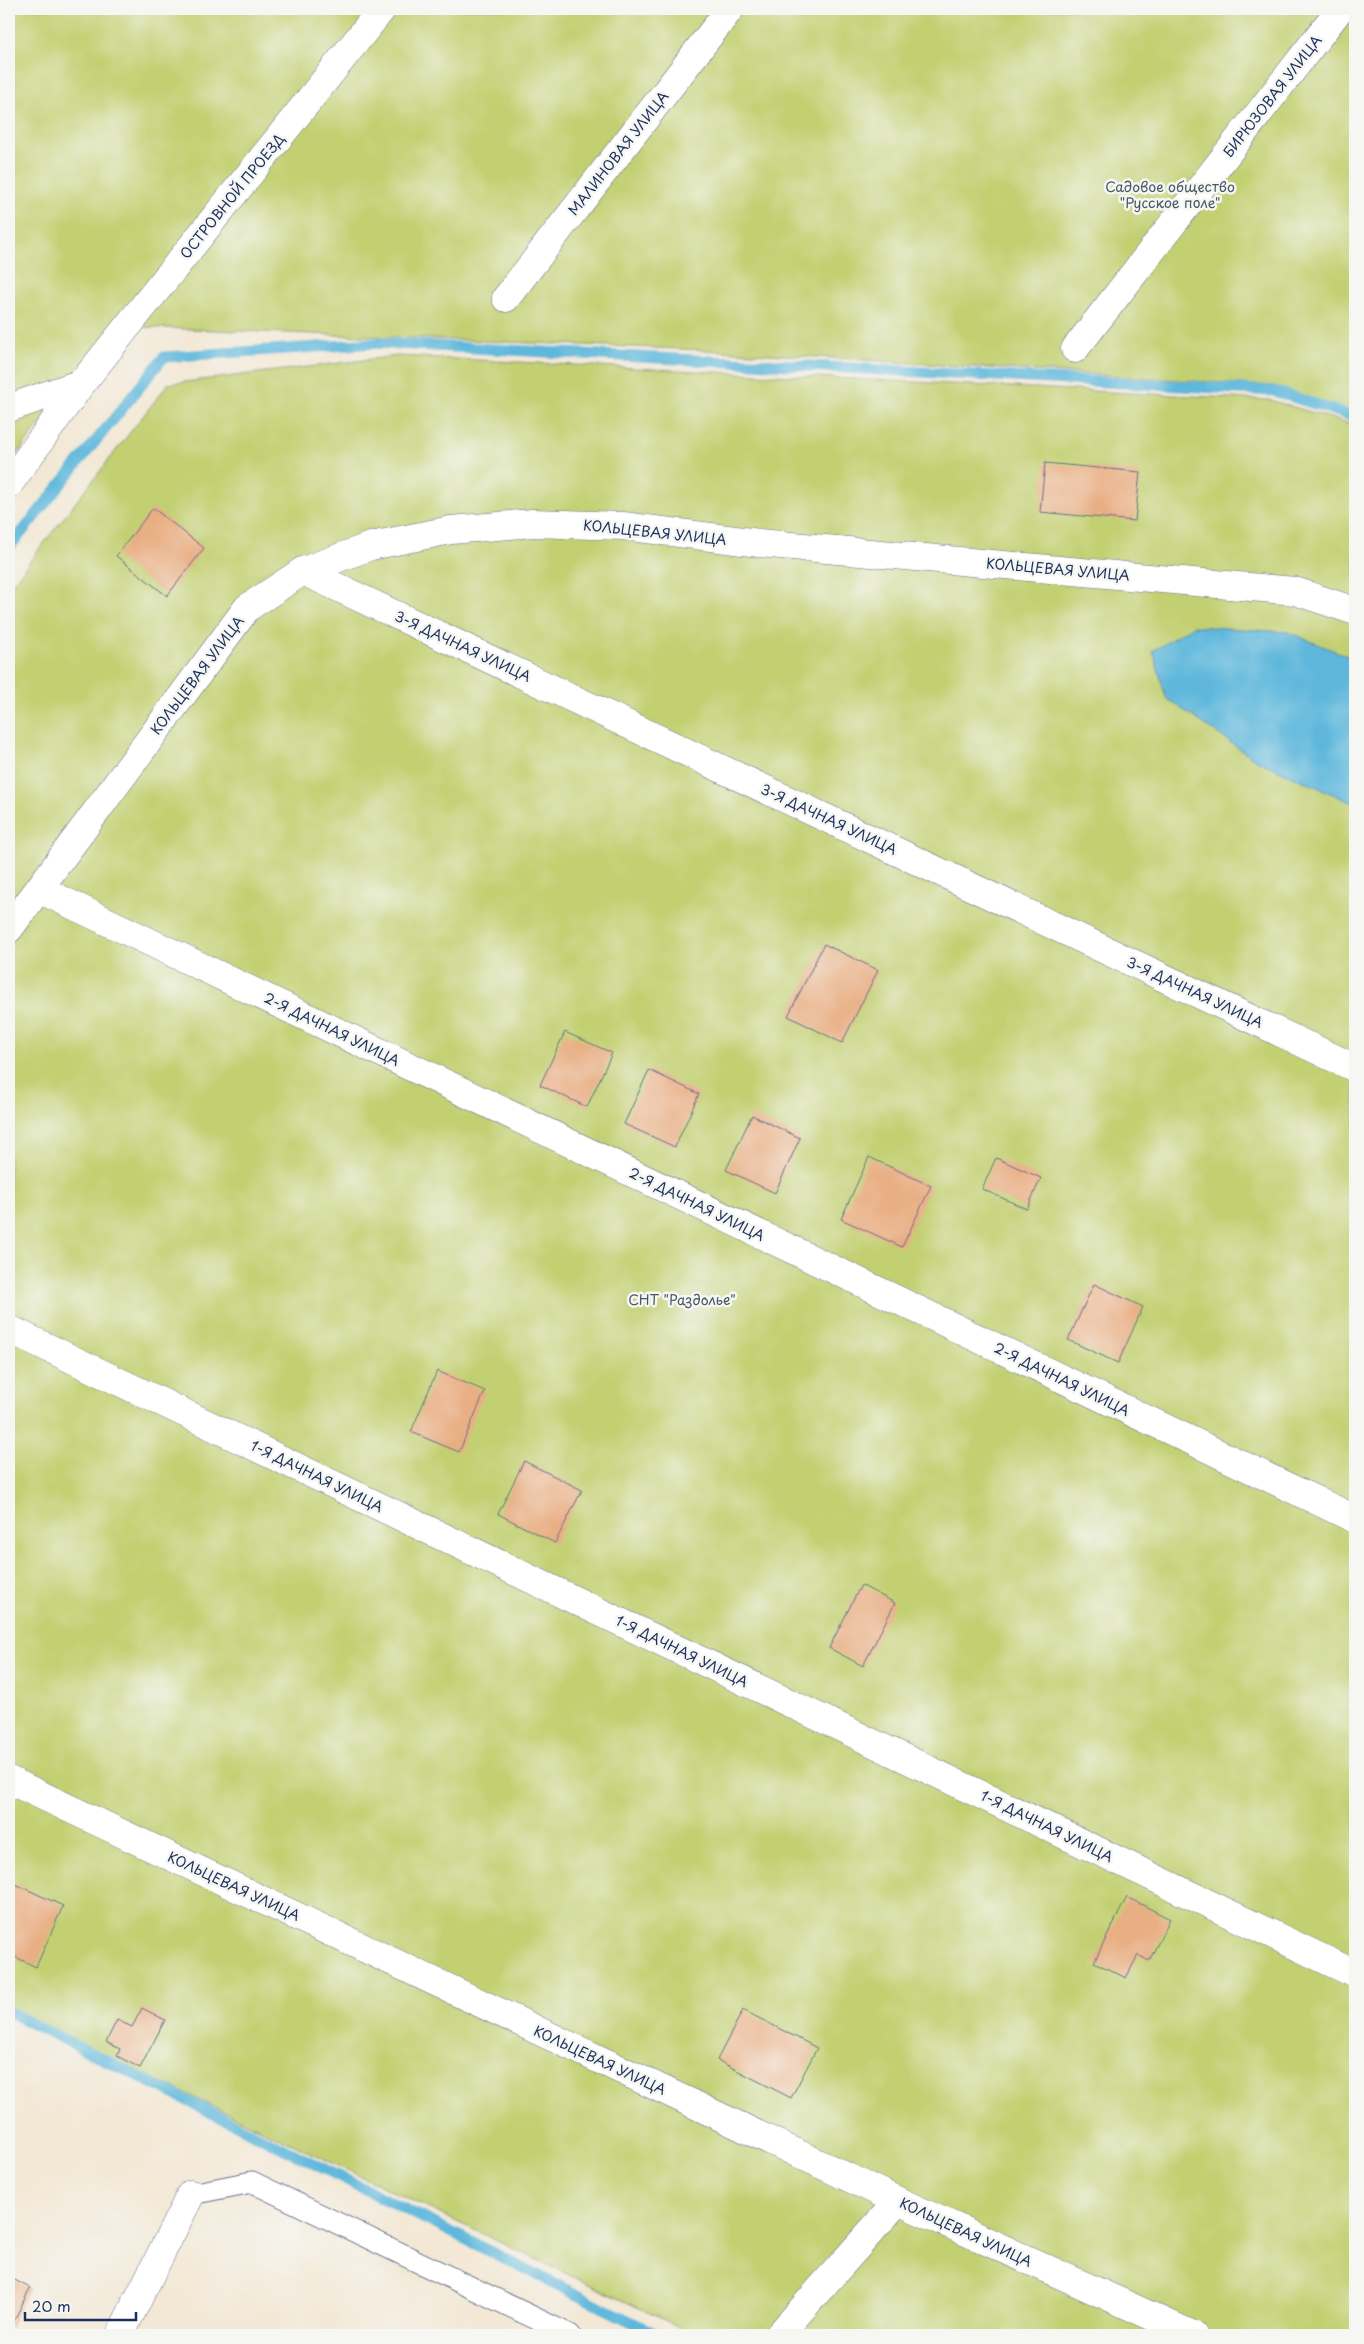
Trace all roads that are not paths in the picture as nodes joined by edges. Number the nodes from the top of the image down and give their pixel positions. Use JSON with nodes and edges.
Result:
{"nodes":[{"id":1,"x":382,"y":9,"type":"edge"},
{"id":2,"x":730,"y":9,"type":"edge"},
{"id":3,"x":1340,"y":9,"type":"edge"},
{"id":4,"x":506,"y":298,"type":"dead end"},
{"id":5,"x":1075,"y":349,"type":"dead end"},
{"id":6,"x":82,"y":383,"type":"junction"},
{"id":7,"x":9,"y":408,"type":"edge"},
{"id":8,"x":9,"y":484,"type":"edge"},
{"id":9,"x":303,"y":571,"type":"junction"},
{"id":10,"x":1355,"y":611,"type":"edge"},
{"id":11,"x":39,"y":889,"type":"junction"},
{"id":12,"x":9,"y":929,"type":"edge"},
{"id":13,"x":1355,"y":1068,"type":"edge"},
{"id":14,"x":9,"y":1329,"type":"edge"},
{"id":15,"x":1355,"y":1519,"type":"edge"},
{"id":16,"x":9,"y":1780,"type":"edge"},
{"id":17,"x":1355,"y":1974,"type":"edge"},
{"id":18,"x":191,"y":2194,"type":"joint"},
{"id":19,"x":898,"y":2200,"type":"junction"},
{"id":20,"x":120,"y":2335,"type":"edge"},
{"id":21,"x":570,"y":2335,"type":"edge"},
{"id":22,"x":779,"y":2335,"type":"edge"},
{"id":23,"x":1193,"y":2335,"type":"edge"}],
"edges":[{"from":1,"to":6,"type":"street","name":"ОСТРОВНОЙ ПРОЕЗД"},
{"from":2,"to":4,"type":"street","name":"МАЛИНОВАЯ УЛИЦА"},
{"from":3,"to":5,"type":"street","name":"БИРЮЗОВАЯ УЛИЦА"},
{"from":6,"to":7,"type":"street"},
{"from":6,"to":8,"type":"street","name":"ОСТРОВНОЙ ПРОЕЗД"},
{"from":9,"to":10,"type":"street","name":"КОЛЬЦЕВАЯ УЛИЦА"},
{"from":9,"to":11,"type":"street","name":"КОЛЬЦЕВАЯ УЛИЦА"},
{"from":9,"to":13,"type":"street","name":"3-Я ДАЧНАЯ УЛИЦА"},
{"from":11,"to":12,"type":"street","name":"КОЛЬЦЕВАЯ УЛИЦА"},
{"from":11,"to":15,"type":"street","name":"2-Я ДАЧНАЯ УЛИЦА"},
{"from":14,"to":17,"type":"street","name":"1-Я ДАЧНАЯ УЛИЦА"},
{"from":16,"to":19,"type":"street","name":"КОЛЬЦЕВАЯ УЛИЦА"},
{"from":18,"to":20,"type":"street"},
{"from":18,"to":21,"type":"lane"},
{"from":19,"to":22,"type":"street"},
{"from":19,"to":23,"type":"street","name":"КОЛЬЦЕВАЯ УЛИЦА"}]}
